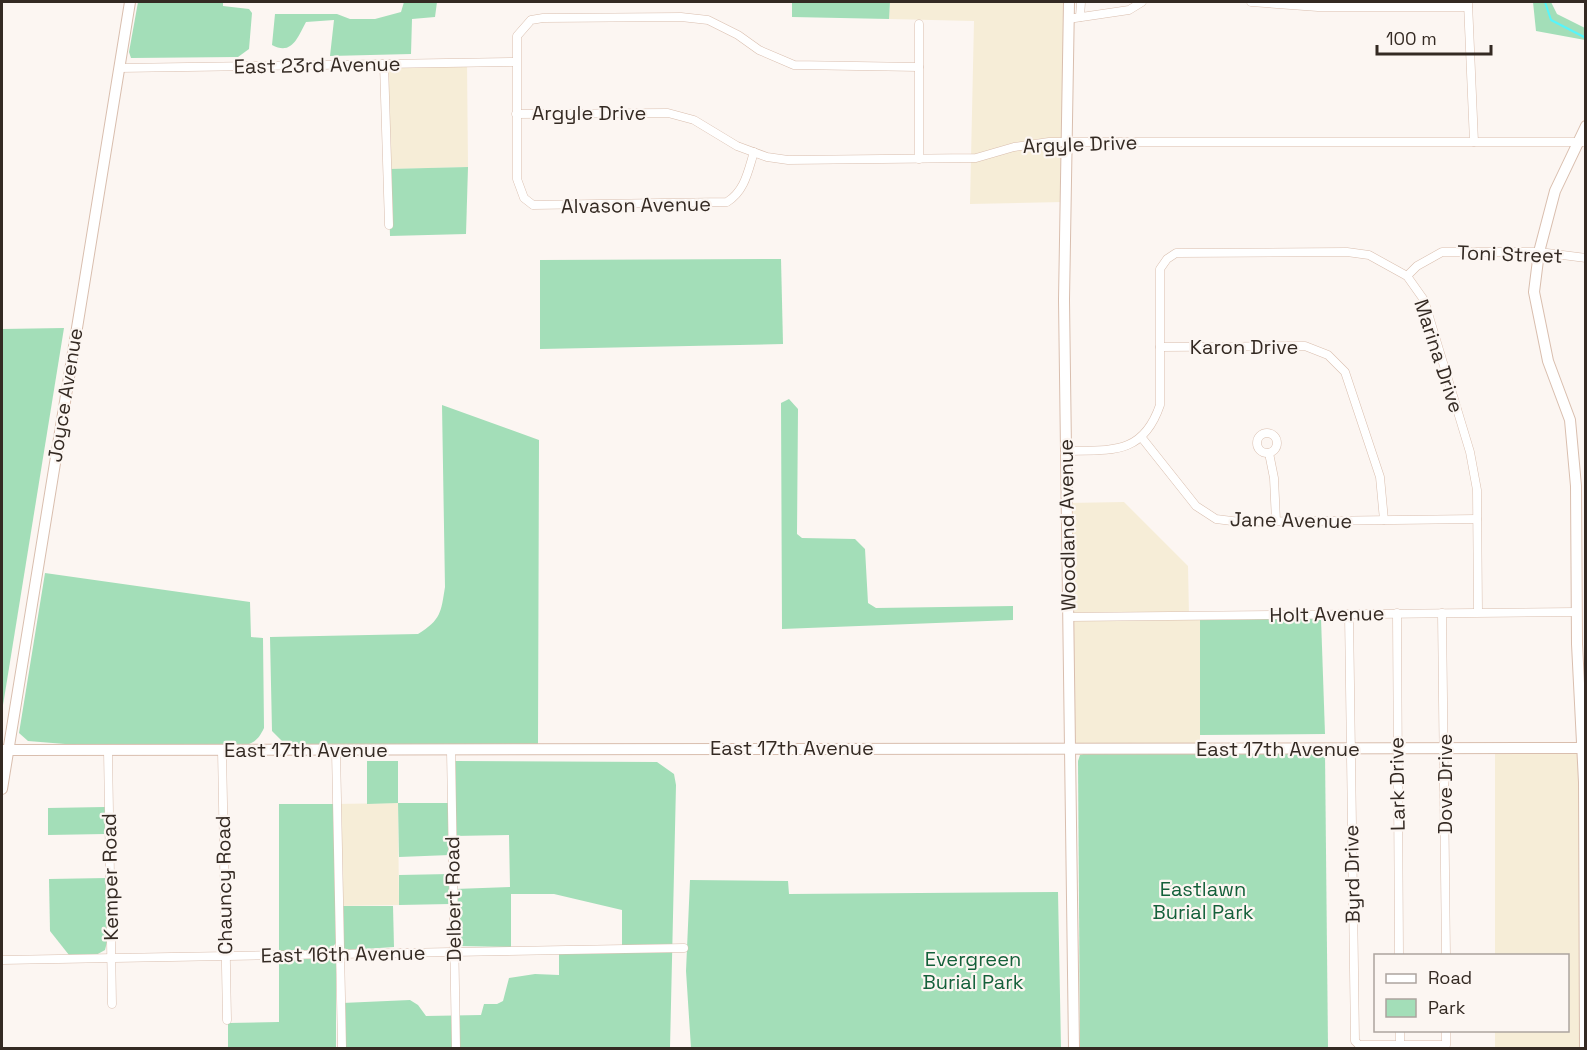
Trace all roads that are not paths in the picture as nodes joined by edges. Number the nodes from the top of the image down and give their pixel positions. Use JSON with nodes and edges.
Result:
{"nodes":[{"id":1,"x":130,"y":2,"type":"edge"},
{"id":2,"x":1069,"y":2,"type":"edge"},
{"id":3,"x":1081,"y":2,"type":"edge"},
{"id":4,"x":1142,"y":2,"type":"edge"},
{"id":5,"x":1251,"y":2,"type":"edge"},
{"id":6,"x":1468,"y":4,"type":"edge"},
{"id":7,"x":1080,"y":17,"type":"junction"},
{"id":8,"x":1068,"y":19,"type":"junction"},
{"id":9,"x":919,"y":24,"type":"dead end"},
{"id":10,"x":515,"y":62,"type":"junction"},
{"id":11,"x":384,"y":64,"type":"junction"},
{"id":12,"x":919,"y":67,"type":"junction"},
{"id":13,"x":119,"y":68,"type":"junction"},
{"id":14,"x":516,"y":114,"type":"junction"},
{"id":15,"x":1586,"y":126,"type":"edge"},
{"id":16,"x":1065,"y":142,"type":"junction"},
{"id":17,"x":1474,"y":142,"type":"junction"},
{"id":18,"x":1581,"y":142,"type":"edge"},
{"id":19,"x":754,"y":152,"type":"junction"},
{"id":20,"x":919,"y":159,"type":"junction"},
{"id":21,"x":389,"y":225,"type":"dead end"},
{"id":22,"x":1539,"y":252,"type":"junction"},
{"id":23,"x":1586,"y":258,"type":"edge"},
{"id":24,"x":1407,"y":276,"type":"junction"},
{"id":25,"x":1160,"y":347,"type":"junction"},
{"id":26,"x":1142,"y":438,"type":"junction"},
{"id":27,"x":1066,"y":451,"type":"junction"},
{"id":28,"x":1269,"y":453,"type":"dead end"},
{"id":29,"x":1477,"y":519,"type":"junction"},
{"id":30,"x":1384,"y":520,"type":"junction"},
{"id":31,"x":1276,"y":521,"type":"junction"},
{"id":32,"x":1478,"y":612,"type":"junction"},
{"id":33,"x":1581,"y":612,"type":"edge"},
{"id":34,"x":1396,"y":613,"type":"junction"},
{"id":35,"x":1442,"y":613,"type":"junction"},
{"id":36,"x":1349,"y":614,"type":"junction"},
{"id":37,"x":1068,"y":617,"type":"junction"},
{"id":38,"x":1444,"y":747,"type":"junction"},
{"id":39,"x":1071,"y":748,"type":"junction"},
{"id":40,"x":1396,"y":748,"type":"junction"},
{"id":41,"x":1582,"y":748,"type":"junction"},
{"id":42,"x":1350,"y":749,"type":"junction"},
{"id":43,"x":4,"y":750,"type":"edge"},
{"id":44,"x":108,"y":750,"type":"junction"},
{"id":45,"x":222,"y":750,"type":"junction"},
{"id":46,"x":451,"y":750,"type":"junction"},
{"id":47,"x":336,"y":751,"type":"junction"},
{"id":48,"x":2,"y":789,"type":"edge"},
{"id":49,"x":1585,"y":938,"type":"edge"},
{"id":50,"x":684,"y":948,"type":"dead end"},
{"id":51,"x":454,"y":952,"type":"junction"},
{"id":52,"x":340,"y":954,"type":"junction"},
{"id":53,"x":1399,"y":954,"type":"edge"},
{"id":54,"x":1446,"y":954,"type":"edge"},
{"id":55,"x":225,"y":956,"type":"junction"},
{"id":56,"x":111,"y":958,"type":"junction"},
{"id":57,"x":2,"y":960,"type":"edge"},
{"id":58,"x":112,"y":1004,"type":"dead end"},
{"id":59,"x":226,"y":1020,"type":"dead end"},
{"id":60,"x":1400,"y":1032,"type":"edge"},
{"id":61,"x":1446,"y":1032,"type":"edge"},
{"id":62,"x":1400,"y":1045,"type":"junction"},
{"id":63,"x":1585,"y":1047,"type":"edge"},
{"id":64,"x":342,"y":1048,"type":"edge"},
{"id":65,"x":456,"y":1048,"type":"edge"},
{"id":66,"x":1074,"y":1048,"type":"edge"}],
"edges":[{"from":1,"to":13,"type":"street","name":"Joyce Avenue"},
{"from":2,"to":8,"type":"street","name":"Woodland Avenue"},
{"from":3,"to":7,"type":"street"},
{"from":4,"to":7,"type":"street"},
{"from":5,"to":6,"type":"street"},
{"from":6,"to":17,"type":"street"},
{"from":7,"to":8,"type":"street"},
{"from":8,"to":16,"type":"street","name":"Woodland Avenue"},
{"from":9,"to":12,"type":"street"},
{"from":10,"to":11,"type":"street","name":"East 23rd Avenue"},
{"from":10,"to":12,"type":"street"},
{"from":10,"to":14,"type":"street"},
{"from":11,"to":13,"type":"street","name":"East 23rd Avenue"},
{"from":11,"to":21,"type":"street"},
{"from":12,"to":20,"type":"street"},
{"from":13,"to":43,"type":"street","name":"Joyce Avenue"},
{"from":14,"to":19,"type":"street","name":"Argyle Drive"},
{"from":14,"to":19,"type":"street","name":"Alvason Avenue"},
{"from":15,"to":18,"type":"street"},
{"from":16,"to":17,"type":"street","name":"Argyle Drive"},
{"from":16,"to":20,"type":"street","name":"Argyle Drive"},
{"from":16,"to":27,"type":"street","name":"Woodland Avenue"},
{"from":17,"to":18,"type":"street","name":"Argyle Drive"},
{"from":18,"to":22,"type":"street"},
{"from":19,"to":20,"type":"street","name":"Argyle Drive"},
{"from":22,"to":23,"type":"street","name":"Toni Street"},
{"from":22,"to":24,"type":"street","name":"Toni Street"},
{"from":22,"to":33,"type":"street"},
{"from":24,"to":25,"type":"street","name":"Marina Drive"},
{"from":24,"to":29,"type":"street","name":"Marina Drive"},
{"from":25,"to":26,"type":"street"},
{"from":25,"to":30,"type":"street","name":"Karon Drive"},
{"from":26,"to":27,"type":"street"},
{"from":26,"to":31,"type":"street","name":"Jane Avenue"},
{"from":27,"to":37,"type":"street","name":"Woodland Avenue"},
{"from":28,"to":31,"type":"street"},
{"from":29,"to":30,"type":"street","name":"Jane Avenue"},
{"from":29,"to":32,"type":"street","name":"Marina Drive"},
{"from":30,"to":31,"type":"street","name":"Jane Avenue"},
{"from":32,"to":33,"type":"street","name":"Holt Avenue"},
{"from":32,"to":35,"type":"street","name":"Holt Avenue"},
{"from":33,"to":41,"type":"street"},
{"from":34,"to":35,"type":"street","name":"Holt Avenue"},
{"from":34,"to":36,"type":"street","name":"Holt Avenue"},
{"from":34,"to":40,"type":"street","name":"Lark Drive"},
{"from":35,"to":38,"type":"street","name":"Dove Drive"},
{"from":36,"to":37,"type":"street","name":"Holt Avenue"},
{"from":36,"to":42,"type":"street","name":"Byrd Drive"},
{"from":37,"to":39,"type":"street","name":"Woodland Avenue"},
{"from":38,"to":40,"type":"street","name":"East 17th Avenue"},
{"from":38,"to":41,"type":"street","name":"East 17th Avenue"},
{"from":38,"to":54,"type":"street","name":"Dove Drive"},
{"from":39,"to":42,"type":"street","name":"East 17th Avenue"},
{"from":39,"to":46,"type":"street","name":"East 17th Avenue"},
{"from":39,"to":66,"type":"street","name":"Woodland Avenue"},
{"from":40,"to":42,"type":"street","name":"East 17th Avenue"},
{"from":40,"to":53,"type":"street","name":"Lark Drive"},
{"from":41,"to":49,"type":"street"},
{"from":42,"to":62,"type":"street","name":"Byrd Drive"},
{"from":43,"to":44,"type":"street","name":"East 17th Avenue"},
{"from":43,"to":48,"type":"street","name":"Joyce Avenue"},
{"from":44,"to":45,"type":"street","name":"East 17th Avenue"},
{"from":44,"to":56,"type":"street","name":"Kemper Road"},
{"from":45,"to":47,"type":"street","name":"East 17th Avenue"},
{"from":45,"to":55,"type":"street","name":"Chauncy Road"},
{"from":46,"to":47,"type":"street","name":"East 17th Avenue"},
{"from":46,"to":51,"type":"street","name":"Delbert Road"},
{"from":47,"to":52,"type":"street"},
{"from":49,"to":63,"type":"street"},
{"from":50,"to":51,"type":"street","name":"East 16th Avenue"},
{"from":51,"to":52,"type":"street","name":"East 16th Avenue"},
{"from":51,"to":65,"type":"street","name":"Delbert Road"},
{"from":52,"to":55,"type":"street","name":"East 16th Avenue"},
{"from":52,"to":64,"type":"street"},
{"from":55,"to":56,"type":"street","name":"East 16th Avenue"},
{"from":55,"to":59,"type":"street","name":"Chauncy Road"},
{"from":56,"to":57,"type":"street","name":"East 16th Avenue"},
{"from":56,"to":58,"type":"street","name":"Kemper Road"},
{"from":60,"to":62,"type":"street"},
{"from":61,"to":62,"type":"street","name":"Byrd Drive"}]}
